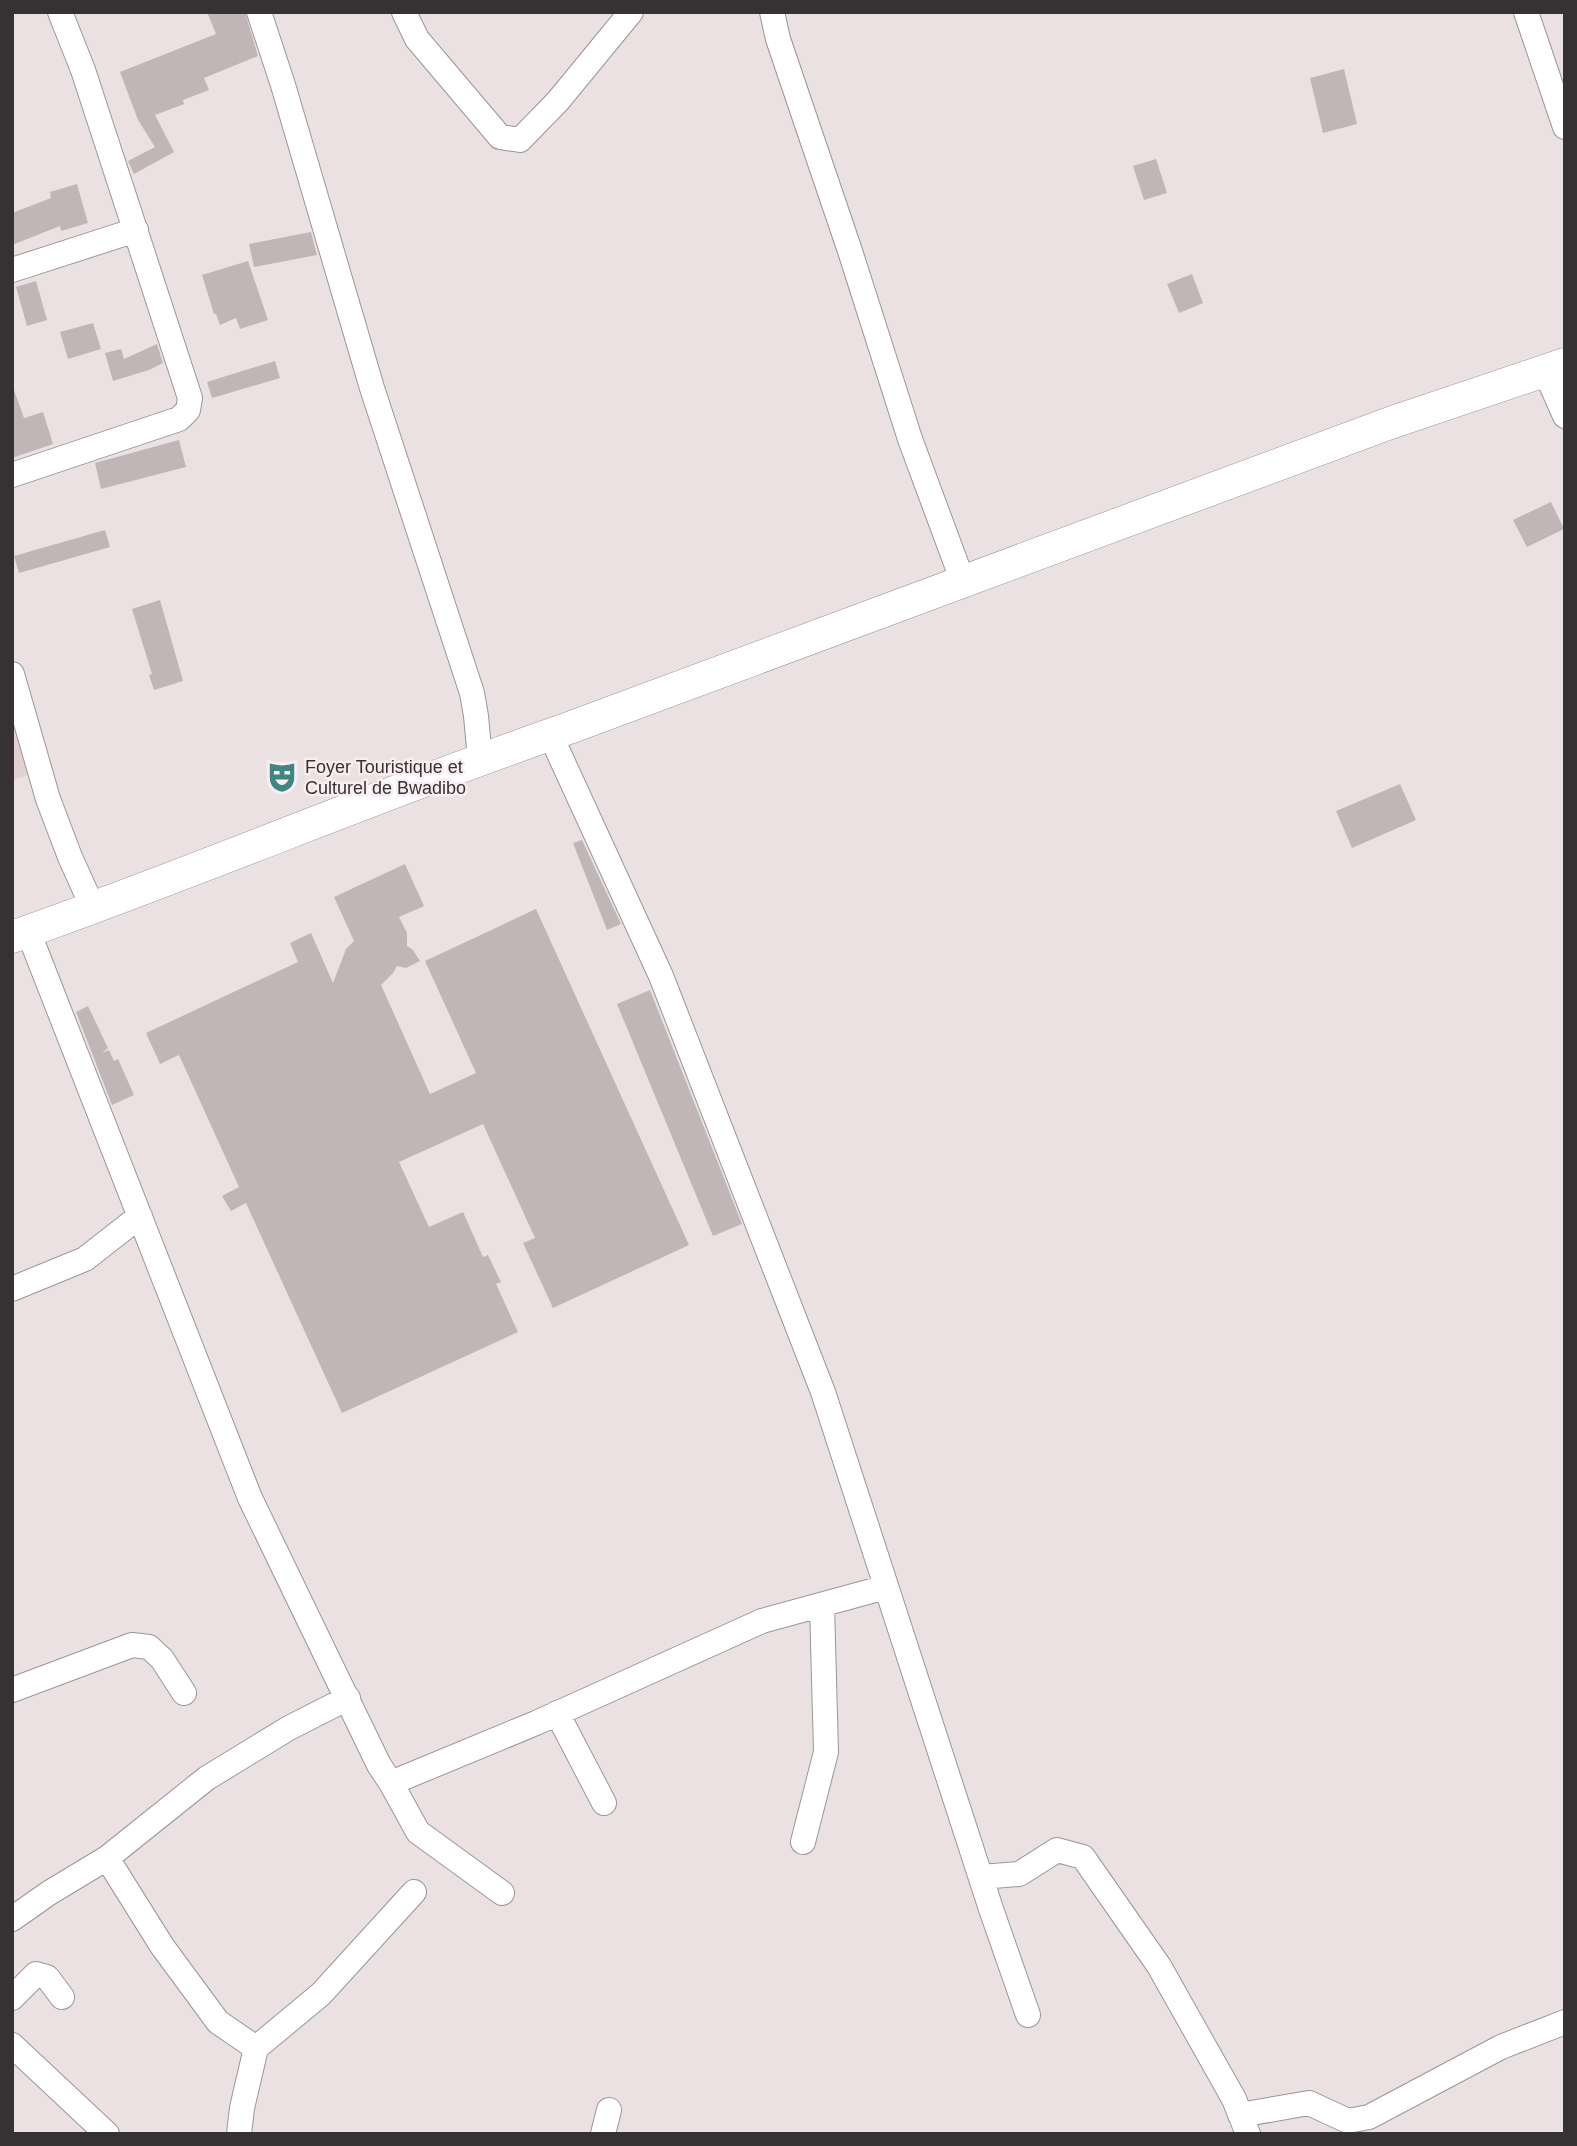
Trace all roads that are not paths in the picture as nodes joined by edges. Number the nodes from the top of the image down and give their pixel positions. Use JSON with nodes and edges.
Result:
{"nodes":[{"id":1,"x":60,"y":12,"type":"edge"},
{"id":2,"x":259,"y":12,"type":"edge"},
{"id":3,"x":404,"y":12,"type":"edge"},
{"id":4,"x":631,"y":12,"type":"edge"},
{"id":5,"x":772,"y":12,"type":"edge"},
{"id":6,"x":1526,"y":12,"type":"edge"},
{"id":7,"x":1565,"y":127,"type":"edge"},
{"id":8,"x":136,"y":230,"type":"junction"},
{"id":9,"x":12,"y":270,"type":"edge"},
{"id":10,"x":1555,"y":367,"type":"edge"},
{"id":11,"x":1565,"y":416,"type":"edge"},
{"id":12,"x":12,"y":475,"type":"edge"},
{"id":13,"x":963,"y":582,"type":"junction"},
{"id":14,"x":12,"y":674,"type":"edge"},
{"id":15,"x":550,"y":734,"type":"junction"},
{"id":16,"x":480,"y":759,"type":"junction"},
{"id":17,"x":93,"y":908,"type":"junction"},
{"id":18,"x":20,"y":934,"type":"edge"},
{"id":19,"x":140,"y":1216,"type":"junction"},
{"id":20,"x":12,"y":1289,"type":"edge"},
{"id":21,"x":886,"y":1587,"type":"junction"},
{"id":22,"x":822,"y":1605,"type":"junction"},
{"id":23,"x":12,"y":1690,"type":"edge"},
{"id":24,"x":184,"y":1693,"type":"dead end"},
{"id":25,"x":348,"y":1698,"type":"junction"},
{"id":26,"x":557,"y":1713,"type":"junction"},
{"id":27,"x":390,"y":1783,"type":"junction"},
{"id":28,"x":604,"y":1803,"type":"dead end"},
{"id":29,"x":803,"y":1842,"type":"dead end"},
{"id":30,"x":107,"y":1858,"type":"junction"},
{"id":31,"x":981,"y":1877,"type":"junction"},
{"id":32,"x":414,"y":1892,"type":"dead end"},
{"id":33,"x":502,"y":1893,"type":"dead end"},
{"id":34,"x":12,"y":1919,"type":"edge"},
{"id":35,"x":62,"y":1997,"type":"dead end"},
{"id":36,"x":12,"y":1998,"type":"edge"},
{"id":37,"x":1028,"y":2015,"type":"dead end"},
{"id":38,"x":1565,"y":2022,"type":"edge"},
{"id":39,"x":12,"y":2045,"type":"edge"},
{"id":40,"x":256,"y":2048,"type":"junction"},
{"id":41,"x":609,"y":2110,"type":"dead end"},
{"id":42,"x":1244,"y":2124,"type":"edge"},
{"id":43,"x":107,"y":2134,"type":"edge"},
{"id":44,"x":239,"y":2134,"type":"edge"},
{"id":45,"x":603,"y":2134,"type":"edge"}],
"edges":[{"from":1,"to":8,"type":"street"},
{"from":2,"to":16,"type":"street"},
{"from":3,"to":4,"type":"street"},
{"from":5,"to":13,"type":"street"},
{"from":6,"to":7,"type":"street"},
{"from":8,"to":9,"type":"street"},
{"from":8,"to":12,"type":"street"},
{"from":10,"to":11,"type":"street"},
{"from":10,"to":13,"type":"main road"},
{"from":13,"to":15,"type":"main road"},
{"from":14,"to":17,"type":"street"},
{"from":15,"to":16,"type":"main road"},
{"from":15,"to":21,"type":"street"},
{"from":16,"to":17,"type":"main road"},
{"from":17,"to":18,"type":"main road"},
{"from":18,"to":19,"type":"street"},
{"from":19,"to":20,"type":"street"},
{"from":19,"to":25,"type":"street"},
{"from":21,"to":22,"type":"street"},
{"from":21,"to":31,"type":"street"},
{"from":22,"to":26,"type":"street"},
{"from":22,"to":29,"type":"street"},
{"from":23,"to":24,"type":"street"},
{"from":25,"to":27,"type":"street"},
{"from":25,"to":30,"type":"street"},
{"from":26,"to":27,"type":"street"},
{"from":26,"to":28,"type":"street"},
{"from":27,"to":33,"type":"street"},
{"from":30,"to":34,"type":"street"},
{"from":30,"to":40,"type":"street"},
{"from":31,"to":37,"type":"street"},
{"from":31,"to":42,"type":"street"},
{"from":32,"to":40,"type":"street"},
{"from":35,"to":36,"type":"street"},
{"from":38,"to":42,"type":"street"},
{"from":39,"to":43,"type":"street"},
{"from":40,"to":44,"type":"street"},
{"from":41,"to":45,"type":"street"}]}
